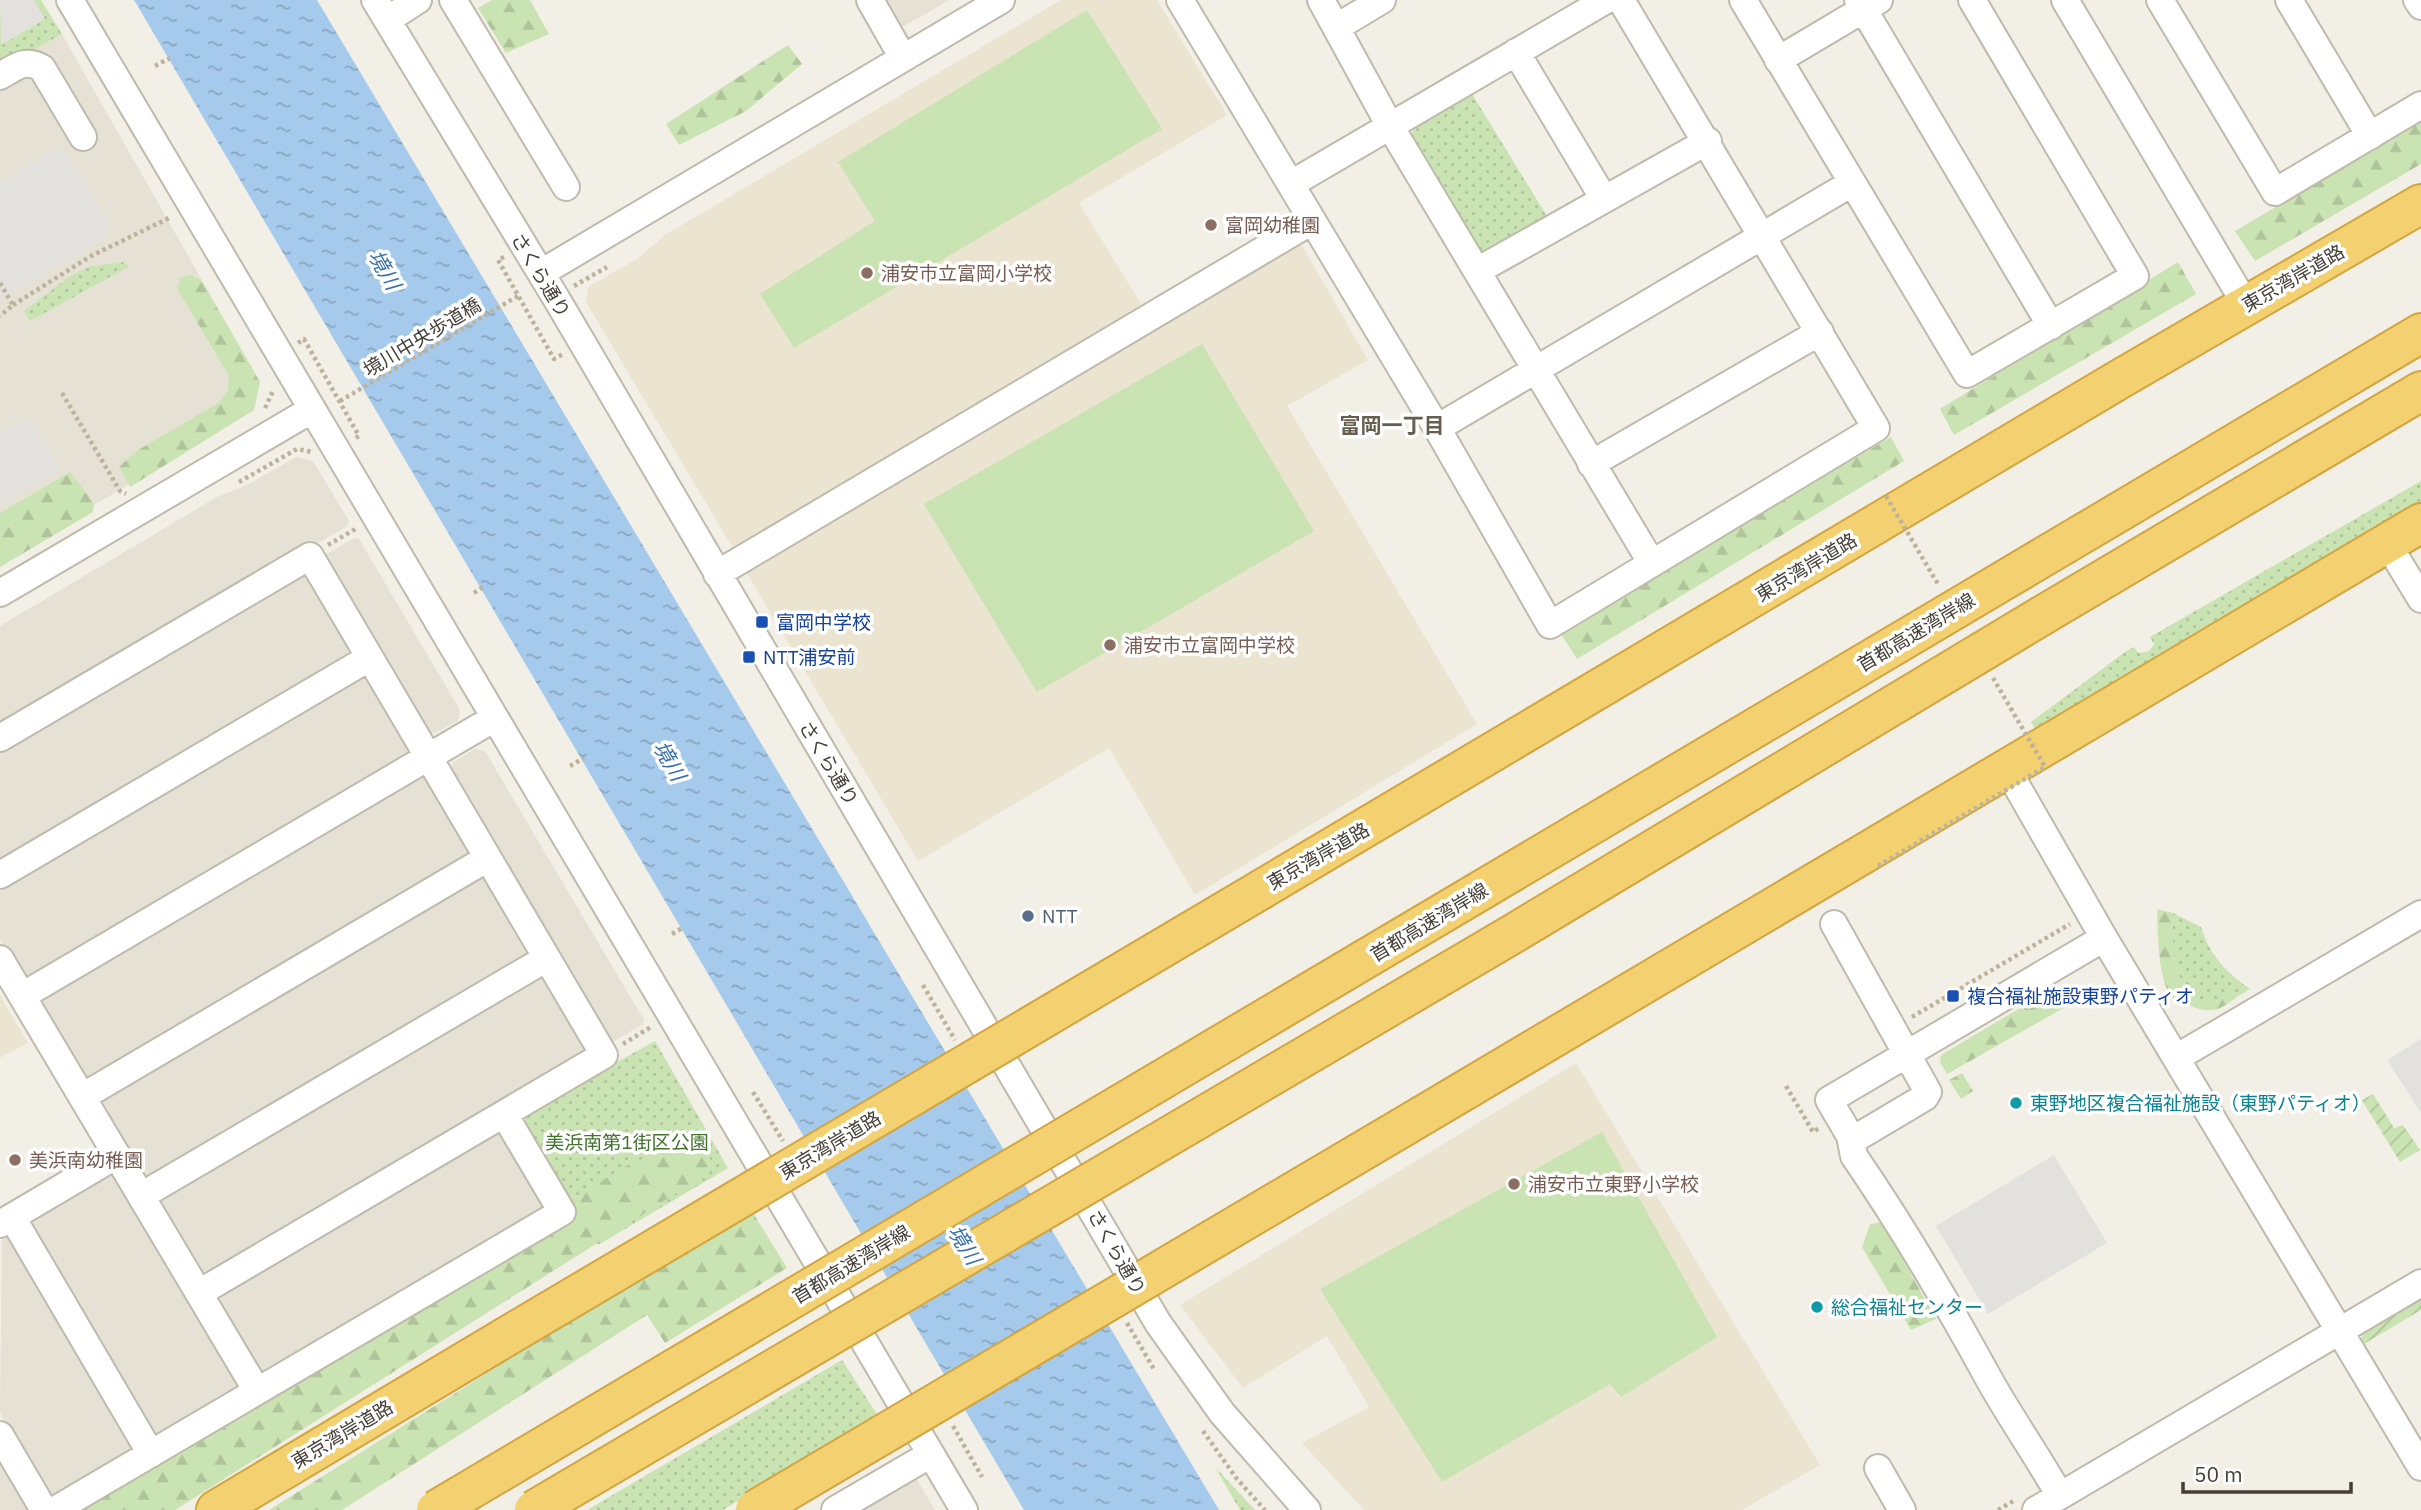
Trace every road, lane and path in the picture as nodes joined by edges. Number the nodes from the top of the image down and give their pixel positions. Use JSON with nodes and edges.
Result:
{"nodes":[{"id":1,"x":70,"y":0,"type":"edge"},
{"id":2,"x":418,"y":0,"type":"edge"},
{"id":3,"x":453,"y":0,"type":"edge"},
{"id":4,"x":870,"y":0,"type":"edge"},
{"id":5,"x":1001,"y":0,"type":"edge"},
{"id":6,"x":1180,"y":0,"type":"edge"},
{"id":7,"x":1321,"y":0,"type":"edge"},
{"id":8,"x":1382,"y":0,"type":"edge"},
{"id":9,"x":1606,"y":0,"type":"edge"},
{"id":10,"x":1621,"y":0,"type":"edge"},
{"id":11,"x":1743,"y":0,"type":"edge"},
{"id":12,"x":1972,"y":0,"type":"edge"},
{"id":13,"x":2065,"y":0,"type":"edge"},
{"id":14,"x":2161,"y":0,"type":"edge"},
{"id":15,"x":2289,"y":0,"type":"edge"},
{"id":16,"x":2417,"y":0,"type":"edge"},
{"id":17,"x":1867,"y":3,"type":"edge"},
{"id":18,"x":2421,"y":6,"type":"edge"},
{"id":19,"x":381,"y":10,"type":"edge"},
{"id":20,"x":1337,"y":27,"type":"junction"},
{"id":21,"x":1516,"y":52,"type":"junction"},
{"id":22,"x":170,"y":58,"type":"dead end"},
{"id":23,"x":903,"y":58,"type":"junction"},
{"id":24,"x":1779,"y":60,"type":"junction"},
{"id":25,"x":155,"y":66,"type":"dead end"},
{"id":26,"x":0,"y":76,"type":"edge"},
{"id":27,"x":2421,"y":105,"type":"edge"},
{"id":28,"x":1390,"y":126,"type":"junction"},
{"id":29,"x":2370,"y":136,"type":"junction"},
{"id":30,"x":83,"y":137,"type":"dead end"},
{"id":31,"x":1707,"y":141,"type":"junction"},
{"id":32,"x":1852,"y":183,"type":"junction"},
{"id":33,"x":1291,"y":184,"type":"junction"},
{"id":34,"x":566,"y":187,"type":"dead end"},
{"id":35,"x":1604,"y":199,"type":"junction"},
{"id":36,"x":2421,"y":204,"type":"edge"},
{"id":37,"x":167,"y":205,"type":"dead end"},
{"id":38,"x":173,"y":215,"type":"junction"},
{"id":39,"x":1312,"y":221,"type":"junction"},
{"id":40,"x":181,"y":227,"type":"dead end"},
{"id":41,"x":1763,"y":235,"type":"junction"},
{"id":42,"x":507,"y":255,"type":"dead end"},
{"id":43,"x":607,"y":267,"type":"dead end"},
{"id":44,"x":1477,"y":271,"type":"junction"},
{"id":45,"x":541,"y":273,"type":"junction"},
{"id":46,"x":0,"y":283,"type":"edge"},
{"id":47,"x":573,"y":286,"type":"dead end"},
{"id":48,"x":518,"y":296,"type":"junction"},
{"id":49,"x":13,"y":305,"type":"junction"},
{"id":50,"x":2246,"y":305,"type":"junction"},
{"id":51,"x":0,"y":316,"type":"edge"},
{"id":52,"x":2051,"y":326,"type":"junction"},
{"id":53,"x":1821,"y":332,"type":"junction"},
{"id":54,"x":2421,"y":333,"type":"edge"},
{"id":55,"x":308,"y":346,"type":"dead end"},
{"id":56,"x":564,"y":353,"type":"dead end"},
{"id":57,"x":1537,"y":369,"type":"junction"},
{"id":58,"x":274,"y":383,"type":"dead end"},
{"id":59,"x":2421,"y":391,"type":"edge"},
{"id":60,"x":61,"y":393,"type":"dead end"},
{"id":61,"x":340,"y":401,"type":"junction"},
{"id":62,"x":311,"y":410,"type":"junction"},
{"id":63,"x":262,"y":411,"type":"dead end"},
{"id":64,"x":1437,"y":428,"type":"junction"},
{"id":65,"x":355,"y":429,"type":"dead end"},
{"id":66,"x":1591,"y":464,"type":"junction"},
{"id":67,"x":137,"y":493,"type":"dead end"},
{"id":68,"x":2421,"y":523,"type":"edge"},
{"id":69,"x":360,"y":527,"type":"dead end"},
{"id":70,"x":2387,"y":543,"type":"junction"},
{"id":71,"x":310,"y":556,"type":"junction"},
{"id":72,"x":1651,"y":562,"type":"junction"},
{"id":73,"x":717,"y":574,"type":"junction"},
{"id":74,"x":483,"y":587,"type":"dead end"},
{"id":75,"x":0,"y":593,"type":"edge"},
{"id":76,"x":474,"y":593,"type":"dead end"},
{"id":77,"x":2421,"y":599,"type":"edge"},
{"id":78,"x":369,"y":657,"type":"junction"},
{"id":79,"x":493,"y":719,"type":"junction"},
{"id":80,"x":0,"y":738,"type":"edge"},
{"id":81,"x":428,"y":757,"type":"junction"},
{"id":82,"x":584,"y":758,"type":"dead end"},
{"id":83,"x":570,"y":766,"type":"dead end"},
{"id":84,"x":2045,"y":767,"type":"dead end"},
{"id":85,"x":2007,"y":769,"type":"junction"},
{"id":86,"x":488,"y":858,"type":"junction"},
{"id":87,"x":1878,"y":866,"type":"dead end"},
{"id":88,"x":0,"y":875,"type":"edge"},
{"id":89,"x":2421,"y":914,"type":"edge"},
{"id":90,"x":2077,"y":920,"type":"dead end"},
{"id":91,"x":1834,"y":925,"type":"dead end"},
{"id":92,"x":684,"y":927,"type":"dead end"},
{"id":93,"x":672,"y":934,"type":"dead end"},
{"id":94,"x":2104,"y":938,"type":"junction"},
{"id":95,"x":547,"y":958,"type":"junction"},
{"id":96,"x":0,"y":959,"type":"edge"},
{"id":97,"x":923,"y":985,"type":"dead end"},
{"id":98,"x":22,"y":996,"type":"junction"},
{"id":99,"x":1912,"y":1017,"type":"dead end"},
{"id":100,"x":655,"y":1025,"type":"dead end"},
{"id":101,"x":957,"y":1043,"type":"dead end"},
{"id":102,"x":1909,"y":1053,"type":"junction"},
{"id":103,"x":604,"y":1055,"type":"junction"},
{"id":104,"x":2176,"y":1058,"type":"junction"},
{"id":105,"x":753,"y":1092,"type":"dead end"},
{"id":106,"x":82,"y":1097,"type":"junction"},
{"id":107,"x":504,"y":1114,"type":"junction"},
{"id":108,"x":1851,"y":1141,"type":"junction"},
{"id":109,"x":785,"y":1145,"type":"dead end"},
{"id":110,"x":117,"y":1155,"type":"junction"},
{"id":111,"x":141,"y":1196,"type":"junction"},
{"id":112,"x":6,"y":1220,"type":"edge"},
{"id":113,"x":2421,"y":1283,"type":"edge"},
{"id":114,"x":199,"y":1293,"type":"junction"},
{"id":115,"x":1123,"y":1318,"type":"dead end"},
{"id":116,"x":2339,"y":1330,"type":"junction"},
{"id":117,"x":1155,"y":1371,"type":"dead end"},
{"id":118,"x":257,"y":1391,"type":"junction"},
{"id":119,"x":949,"y":1421,"type":"dead end"},
{"id":120,"x":0,"y":1435,"type":"edge"},
{"id":121,"x":151,"y":1454,"type":"junction"},
{"id":122,"x":931,"y":1454,"type":"junction"},
{"id":123,"x":2421,"y":1467,"type":"edge"},
{"id":124,"x":1878,"y":1468,"type":"dead end"},
{"id":125,"x":982,"y":1477,"type":"dead end"},
{"id":126,"x":2060,"y":1496,"type":"junction"},
{"id":127,"x":2028,"y":1504,"type":"edge"},
{"id":128,"x":44,"y":1510,"type":"edge"},
{"id":129,"x":55,"y":1510,"type":"edge"},
{"id":130,"x":216,"y":1510,"type":"edge"},
{"id":131,"x":436,"y":1510,"type":"edge"},
{"id":132,"x":534,"y":1510,"type":"edge"},
{"id":133,"x":755,"y":1510,"type":"edge"},
{"id":134,"x":835,"y":1510,"type":"edge"},
{"id":135,"x":964,"y":1510,"type":"edge"},
{"id":136,"x":1307,"y":1510,"type":"edge"},
{"id":137,"x":1902,"y":1510,"type":"edge"},
{"id":138,"x":1998,"y":1510,"type":"edge"}],
"edges":[{"from":1,"to":62,"type":"street"},
{"from":2,"to":19,"type":"street"},
{"from":3,"to":34,"type":"street"},
{"from":4,"to":23,"type":"street"},
{"from":5,"to":23,"type":"street"},
{"from":6,"to":33,"type":"street"},
{"from":7,"to":20,"type":"street"},
{"from":8,"to":20,"type":"street"},
{"from":9,"to":21,"type":"street"},
{"from":10,"to":31,"type":"street"},
{"from":11,"to":24,"type":"street"},
{"from":12,"to":52,"type":"street"},
{"from":13,"to":50,"type":"street"},
{"from":14,"to":29,"type":"street"},
{"from":15,"to":29,"type":"street"},
{"from":16,"to":18,"type":"street"},
{"from":17,"to":24,"type":"street"},
{"from":17,"to":52,"type":"street"},
{"from":19,"to":45,"type":"street","name":"さくら通り"},
{"from":20,"to":28,"type":"street"},
{"from":21,"to":28,"type":"street"},
{"from":21,"to":35,"type":"street"},
{"from":22,"to":25,"type":"path"},
{"from":23,"to":45,"type":"street"},
{"from":24,"to":32,"type":"street"},
{"from":26,"to":30,"type":"street"},
{"from":27,"to":29,"type":"street"},
{"from":28,"to":33,"type":"street"},
{"from":28,"to":44,"type":"street"},
{"from":31,"to":35,"type":"street"},
{"from":31,"to":41,"type":"street"},
{"from":32,"to":41,"type":"street"},
{"from":32,"to":52,"type":"street"},
{"from":33,"to":39,"type":"street"},
{"from":35,"to":44,"type":"street"},
{"from":36,"to":50,"type":"highway","name":"東京湾岸道路"},
{"from":37,"to":38,"type":"path"},
{"from":38,"to":40,"type":"path"},
{"from":38,"to":49,"type":"path"},
{"from":39,"to":64,"type":"street"},
{"from":39,"to":73,"type":"street"},
{"from":41,"to":53,"type":"street"},
{"from":41,"to":57,"type":"street"},
{"from":42,"to":48,"type":"path"},
{"from":43,"to":47,"type":"path"},
{"from":44,"to":57,"type":"street"},
{"from":45,"to":73,"type":"street","name":"さくら通り"},
{"from":46,"to":49,"type":"path"},
{"from":48,"to":56,"type":"path"},
{"from":48,"to":61,"type":"path","name":"境川中央歩道橋"},
{"from":49,"to":51,"type":"path"},
{"from":50,"to":130,"type":"highway","name":"東京湾岸道路","bridge":true},
{"from":53,"to":66,"type":"street"},
{"from":53,"to":72,"type":"street"},
{"from":54,"to":131,"type":"highway","name":"首都高速湾岸線","bridge":true},
{"from":55,"to":61,"type":"path"},
{"from":57,"to":64,"type":"street"},
{"from":57,"to":66,"type":"street"},
{"from":58,"to":63,"type":"path"},
{"from":59,"to":132,"type":"highway","bridge":true},
{"from":60,"to":67,"type":"path"},
{"from":61,"to":65,"type":"path"},
{"from":62,"to":75,"type":"street"},
{"from":62,"to":79,"type":"street"},
{"from":64,"to":72,"type":"street"},
{"from":66,"to":72,"type":"street"},
{"from":68,"to":70,"type":"highway"},
{"from":69,"to":71,"type":"path"},
{"from":70,"to":77,"type":"street"},
{"from":70,"to":85,"type":"highway"},
{"from":71,"to":78,"type":"street"},
{"from":71,"to":80,"type":"street"},
{"from":73,"to":136,"type":"street","name":"さくら通り"},
{"from":74,"to":76,"type":"path"},
{"from":78,"to":81,"type":"street"},
{"from":78,"to":88,"type":"street"},
{"from":79,"to":81,"type":"street"},
{"from":79,"to":122,"type":"street"},
{"from":81,"to":86,"type":"street"},
{"from":81,"to":98,"type":"street"},
{"from":82,"to":83,"type":"path"},
{"from":84,"to":87,"type":"path","bridge":true},
{"from":85,"to":94,"type":"street"},
{"from":85,"to":133,"type":"highway","bridge":true},
{"from":86,"to":95,"type":"street"},
{"from":86,"to":106,"type":"street"},
{"from":89,"to":104,"type":"street"},
{"from":90,"to":99,"type":"path"},
{"from":91,"to":102,"type":"street"},
{"from":92,"to":93,"type":"path"},
{"from":94,"to":102,"type":"street"},
{"from":94,"to":104,"type":"street"},
{"from":95,"to":103,"type":"street"},
{"from":95,"to":111,"type":"street"},
{"from":96,"to":98,"type":"street"},
{"from":97,"to":101,"type":"path"},
{"from":98,"to":106,"type":"street"},
{"from":100,"to":103,"type":"path"},
{"from":102,"to":108,"type":"street"},
{"from":102,"to":108,"type":"street"},
{"from":103,"to":107,"type":"street"},
{"from":104,"to":116,"type":"street"},
{"from":105,"to":109,"type":"path"},
{"from":106,"to":110,"type":"street"},
{"from":107,"to":114,"type":"street"},
{"from":107,"to":118,"type":"street"},
{"from":108,"to":126,"type":"street"},
{"from":110,"to":111,"type":"street"},
{"from":110,"to":112,"type":"street"},
{"from":111,"to":114,"type":"street"},
{"from":112,"to":121,"type":"street"},
{"from":113,"to":116,"type":"street"},
{"from":114,"to":118,"type":"street"},
{"from":115,"to":117,"type":"path"},
{"from":116,"to":123,"type":"street"},
{"from":116,"to":126,"type":"street"},
{"from":118,"to":121,"type":"street"},
{"from":119,"to":125,"type":"path"},
{"from":120,"to":128,"type":"street"},
{"from":121,"to":129,"type":"street"},
{"from":122,"to":134,"type":"street"},
{"from":122,"to":135,"type":"street"},
{"from":124,"to":137,"type":"street"},
{"from":126,"to":127,"type":"street"},
{"from":127,"to":138,"type":"path"}]}
